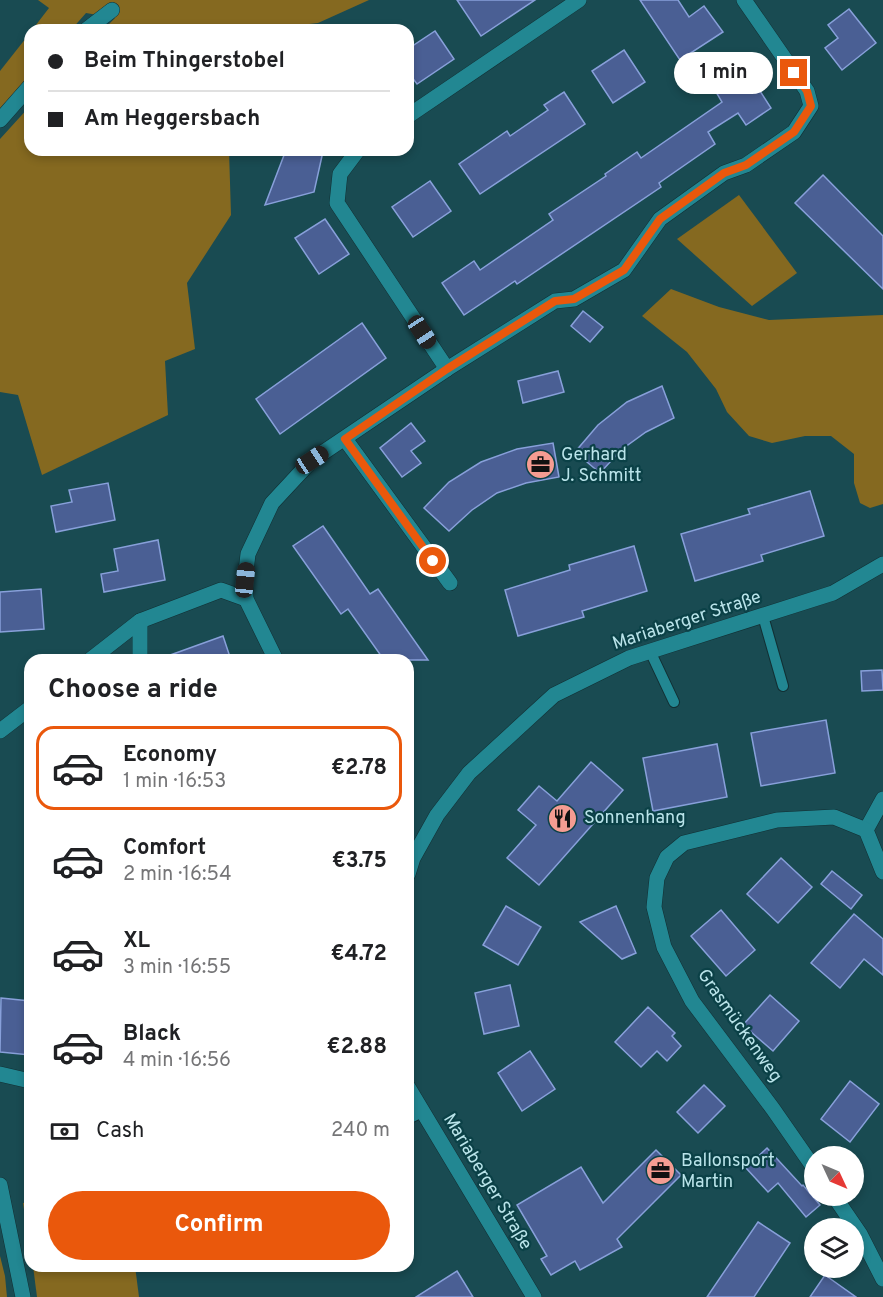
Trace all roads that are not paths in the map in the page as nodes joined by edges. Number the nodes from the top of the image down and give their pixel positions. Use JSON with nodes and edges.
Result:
{"nodes":[{"id":1,"x":579,"y":0,"type":"edge"},
{"id":2,"x":744,"y":0,"type":"edge"},
{"id":3,"x":112,"y":10,"type":"dead end"},
{"id":4,"x":94,"y":24,"type":"edge"},
{"id":5,"x":24,"y":93,"type":"edge"},
{"id":6,"x":414,"y":112,"type":"edge"},
{"id":7,"x":0,"y":120,"type":"edge"},
{"id":8,"x":354,"y":156,"type":"edge"},
{"id":9,"x":447,"y":369,"type":"junction"},
{"id":10,"x":345,"y":439,"type":"junction"},
{"id":11,"x":883,"y":564,"type":"edge"},
{"id":12,"x":450,"y":583,"type":"dead end"},
{"id":13,"x":246,"y":599,"type":"junction"},
{"id":14,"x":763,"y":616,"type":"junction"},
{"id":15,"x":140,"y":621,"type":"junction"},
{"id":16,"x":650,"y":651,"type":"junction"},
{"id":17,"x":98,"y":654,"type":"edge"},
{"id":18,"x":140,"y":654,"type":"edge"},
{"id":19,"x":273,"y":654,"type":"edge"},
{"id":20,"x":783,"y":686,"type":"dead end"},
{"id":21,"x":674,"y":702,"type":"dead end"},
{"id":22,"x":24,"y":713,"type":"edge"},
{"id":23,"x":0,"y":731,"type":"edge"},
{"id":24,"x":883,"y":799,"type":"edge"},
{"id":25,"x":866,"y":830,"type":"junction"},
{"id":26,"x":414,"y":850,"type":"edge"},
{"id":27,"x":883,"y":872,"type":"edge"},
{"id":28,"x":0,"y":1074,"type":"edge"},
{"id":29,"x":24,"y":1080,"type":"edge"},
{"id":30,"x":415,"y":1116,"type":"edge"},
{"id":31,"x":804,"y":1153,"type":"edge"},
{"id":32,"x":0,"y":1185,"type":"edge"},
{"id":33,"x":841,"y":1206,"type":"edge"},
{"id":34,"x":883,"y":1279,"type":"edge"},
{"id":35,"x":527,"y":1295,"type":"edge"},
{"id":36,"x":23,"y":1297,"type":"edge"}],
"edges":[{"from":1,"to":6,"type":"street"},
{"from":2,"to":9,"type":"street"},
{"from":3,"to":4,"type":"street"},
{"from":5,"to":7,"type":"street"},
{"from":8,"to":9,"type":"street"},
{"from":9,"to":10,"type":"street"},
{"from":10,"to":12,"type":"street"},
{"from":10,"to":13,"type":"street"},
{"from":11,"to":14,"type":"street","name":"Mariaberger Straße"},
{"from":13,"to":15,"type":"street"},
{"from":13,"to":19,"type":"street"},
{"from":14,"to":16,"type":"street","name":"Mariaberger Straße"},
{"from":14,"to":20,"type":"lane"},
{"from":15,"to":17,"type":"street"},
{"from":15,"to":18,"type":"street"},
{"from":16,"to":21,"type":"lane"},
{"from":16,"to":26,"type":"street","name":"Mariaberger Straße"},
{"from":22,"to":23,"type":"street"},
{"from":24,"to":25,"type":"street"},
{"from":25,"to":27,"type":"street"},
{"from":25,"to":31,"type":"street","name":"Grasmückenweg"},
{"from":28,"to":29,"type":"street"},
{"from":30,"to":35,"type":"street","name":"Mariaberger Straße"},
{"from":32,"to":36,"type":"street"},
{"from":33,"to":34,"type":"street"}]}
